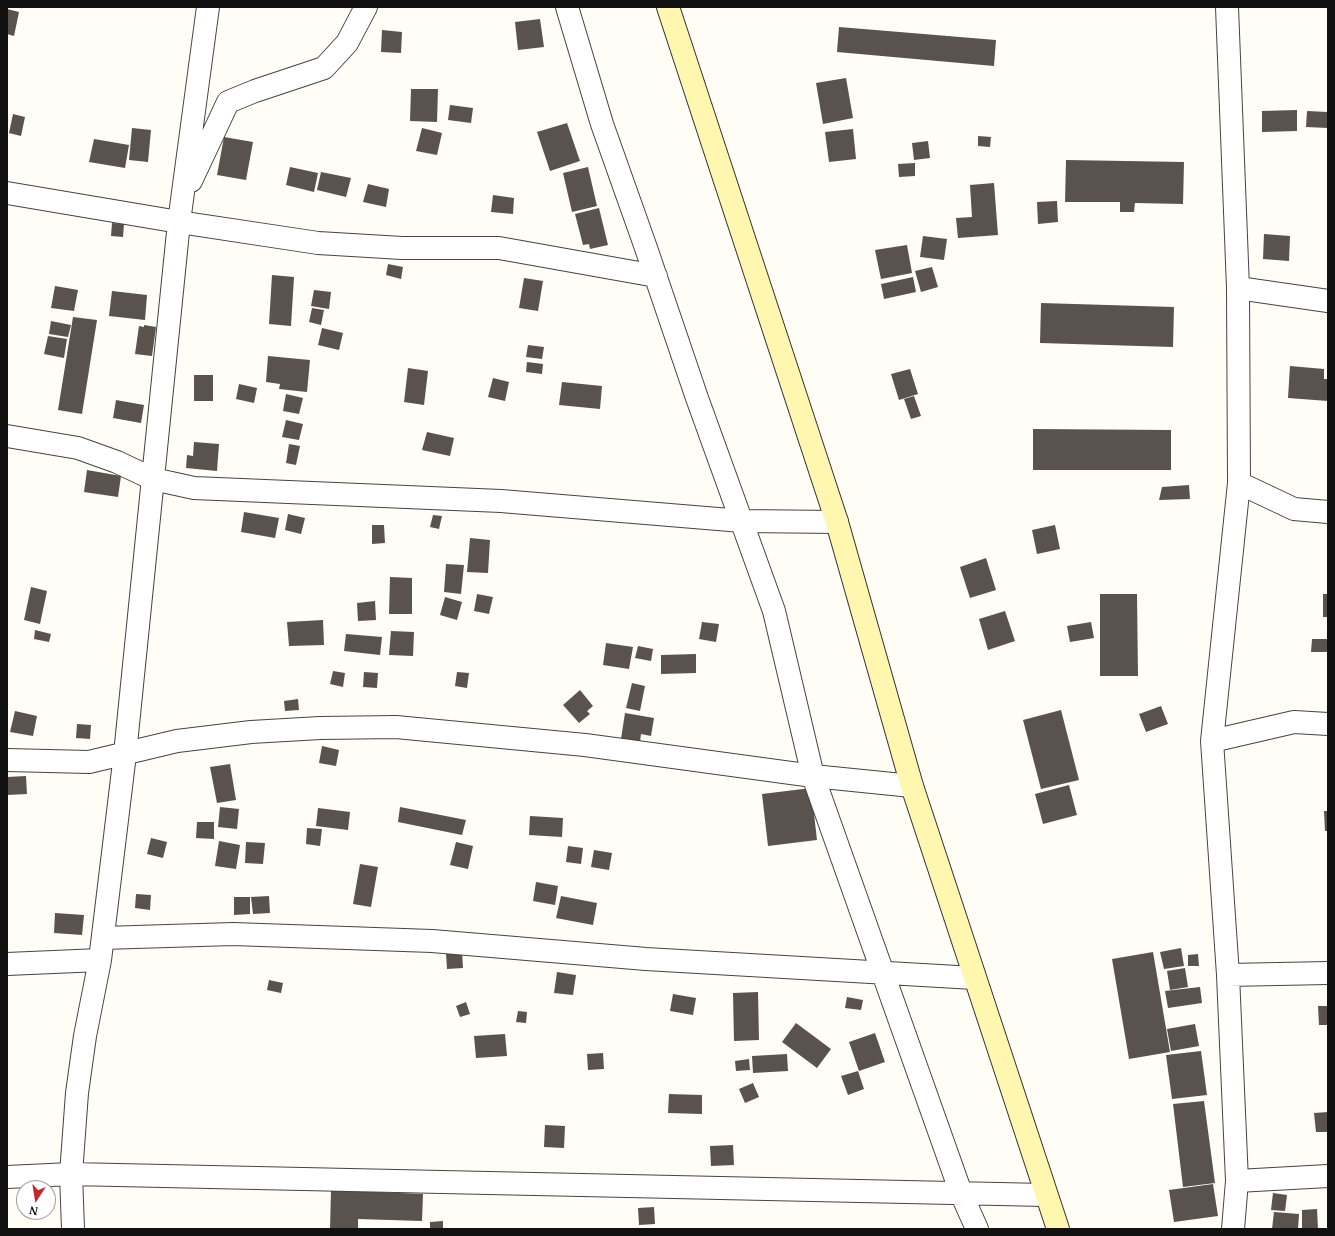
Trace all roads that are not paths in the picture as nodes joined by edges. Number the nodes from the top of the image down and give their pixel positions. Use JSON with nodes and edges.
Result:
{"nodes":[{"id":1,"x":208,"y":7,"type":"edge"},
{"id":2,"x":366,"y":7,"type":"edge"},
{"id":3,"x":567,"y":7,"type":"edge"},
{"id":4,"x":668,"y":7,"type":"edge"},
{"id":5,"x":1227,"y":7,"type":"edge"},
{"id":6,"x":7,"y":193,"type":"edge"},
{"id":7,"x":180,"y":213,"type":"junction"},
{"id":8,"x":656,"y":276,"type":"junction"},
{"id":9,"x":1238,"y":288,"type":"junction"},
{"id":10,"x":1328,"y":301,"type":"edge"},
{"id":11,"x":7,"y":436,"type":"edge"},
{"id":12,"x":152,"y":478,"type":"junction"},
{"id":13,"x":1239,"y":483,"type":"junction"},
{"id":14,"x":1328,"y":512,"type":"edge"},
{"id":15,"x":742,"y":521,"type":"junction"},
{"id":16,"x":836,"y":522,"type":"junction"},
{"id":17,"x":1328,"y":724,"type":"edge"},
{"id":18,"x":1212,"y":741,"type":"junction"},
{"id":19,"x":125,"y":754,"type":"junction"},
{"id":20,"x":7,"y":760,"type":"edge"},
{"id":21,"x":813,"y":776,"type":"junction"},
{"id":22,"x":912,"y":786,"type":"junction"},
{"id":23,"x":103,"y":938,"type":"junction"},
{"id":24,"x":100,"y":960,"type":"junction"},
{"id":25,"x":7,"y":964,"type":"edge"},
{"id":26,"x":1328,"y":973,"type":"edge"},
{"id":27,"x":884,"y":974,"type":"junction"},
{"id":28,"x":1228,"y":974,"type":"junction"},
{"id":29,"x":974,"y":978,"type":"junction"},
{"id":30,"x":71,"y":1174,"type":"junction"},
{"id":31,"x":1328,"y":1176,"type":"edge"},
{"id":32,"x":7,"y":1177,"type":"edge"},
{"id":33,"x":1237,"y":1181,"type":"junction"},
{"id":34,"x":961,"y":1193,"type":"junction"},
{"id":35,"x":1045,"y":1195,"type":"junction"},
{"id":36,"x":72,"y":1229,"type":"edge"},
{"id":37,"x":977,"y":1229,"type":"edge"},
{"id":38,"x":1058,"y":1229,"type":"edge"},
{"id":39,"x":1233,"y":1229,"type":"edge"}],
"edges":[{"from":1,"to":7,"type":"street"},
{"from":2,"to":7,"type":"street"},
{"from":3,"to":8,"type":"street"},
{"from":4,"to":16,"type":"main road"},
{"from":5,"to":9,"type":"street"},
{"from":6,"to":7,"type":"street"},
{"from":7,"to":8,"type":"street"},
{"from":7,"to":12,"type":"street"},
{"from":8,"to":15,"type":"street"},
{"from":9,"to":10,"type":"street"},
{"from":9,"to":13,"type":"street"},
{"from":11,"to":12,"type":"street"},
{"from":12,"to":15,"type":"street"},
{"from":12,"to":19,"type":"street"},
{"from":13,"to":14,"type":"street"},
{"from":13,"to":18,"type":"street"},
{"from":15,"to":16,"type":"street"},
{"from":15,"to":21,"type":"street"},
{"from":16,"to":22,"type":"main road"},
{"from":17,"to":18,"type":"street"},
{"from":18,"to":28,"type":"street"},
{"from":19,"to":20,"type":"street"},
{"from":19,"to":21,"type":"street"},
{"from":19,"to":23,"type":"street"},
{"from":21,"to":22,"type":"street"},
{"from":21,"to":27,"type":"street"},
{"from":22,"to":29,"type":"main road"},
{"from":23,"to":24,"type":"street"},
{"from":23,"to":27,"type":"street"},
{"from":24,"to":25,"type":"street"},
{"from":24,"to":30,"type":"street"},
{"from":26,"to":28,"type":"street"},
{"from":27,"to":29,"type":"street"},
{"from":27,"to":34,"type":"street"},
{"from":28,"to":33,"type":"street"},
{"from":29,"to":35,"type":"main road"},
{"from":30,"to":32,"type":"street"},
{"from":30,"to":34,"type":"street"},
{"from":30,"to":36,"type":"street"},
{"from":31,"to":33,"type":"street"},
{"from":33,"to":39,"type":"street"},
{"from":34,"to":35,"type":"street"},
{"from":34,"to":37,"type":"street"},
{"from":35,"to":38,"type":"main road"}]}
